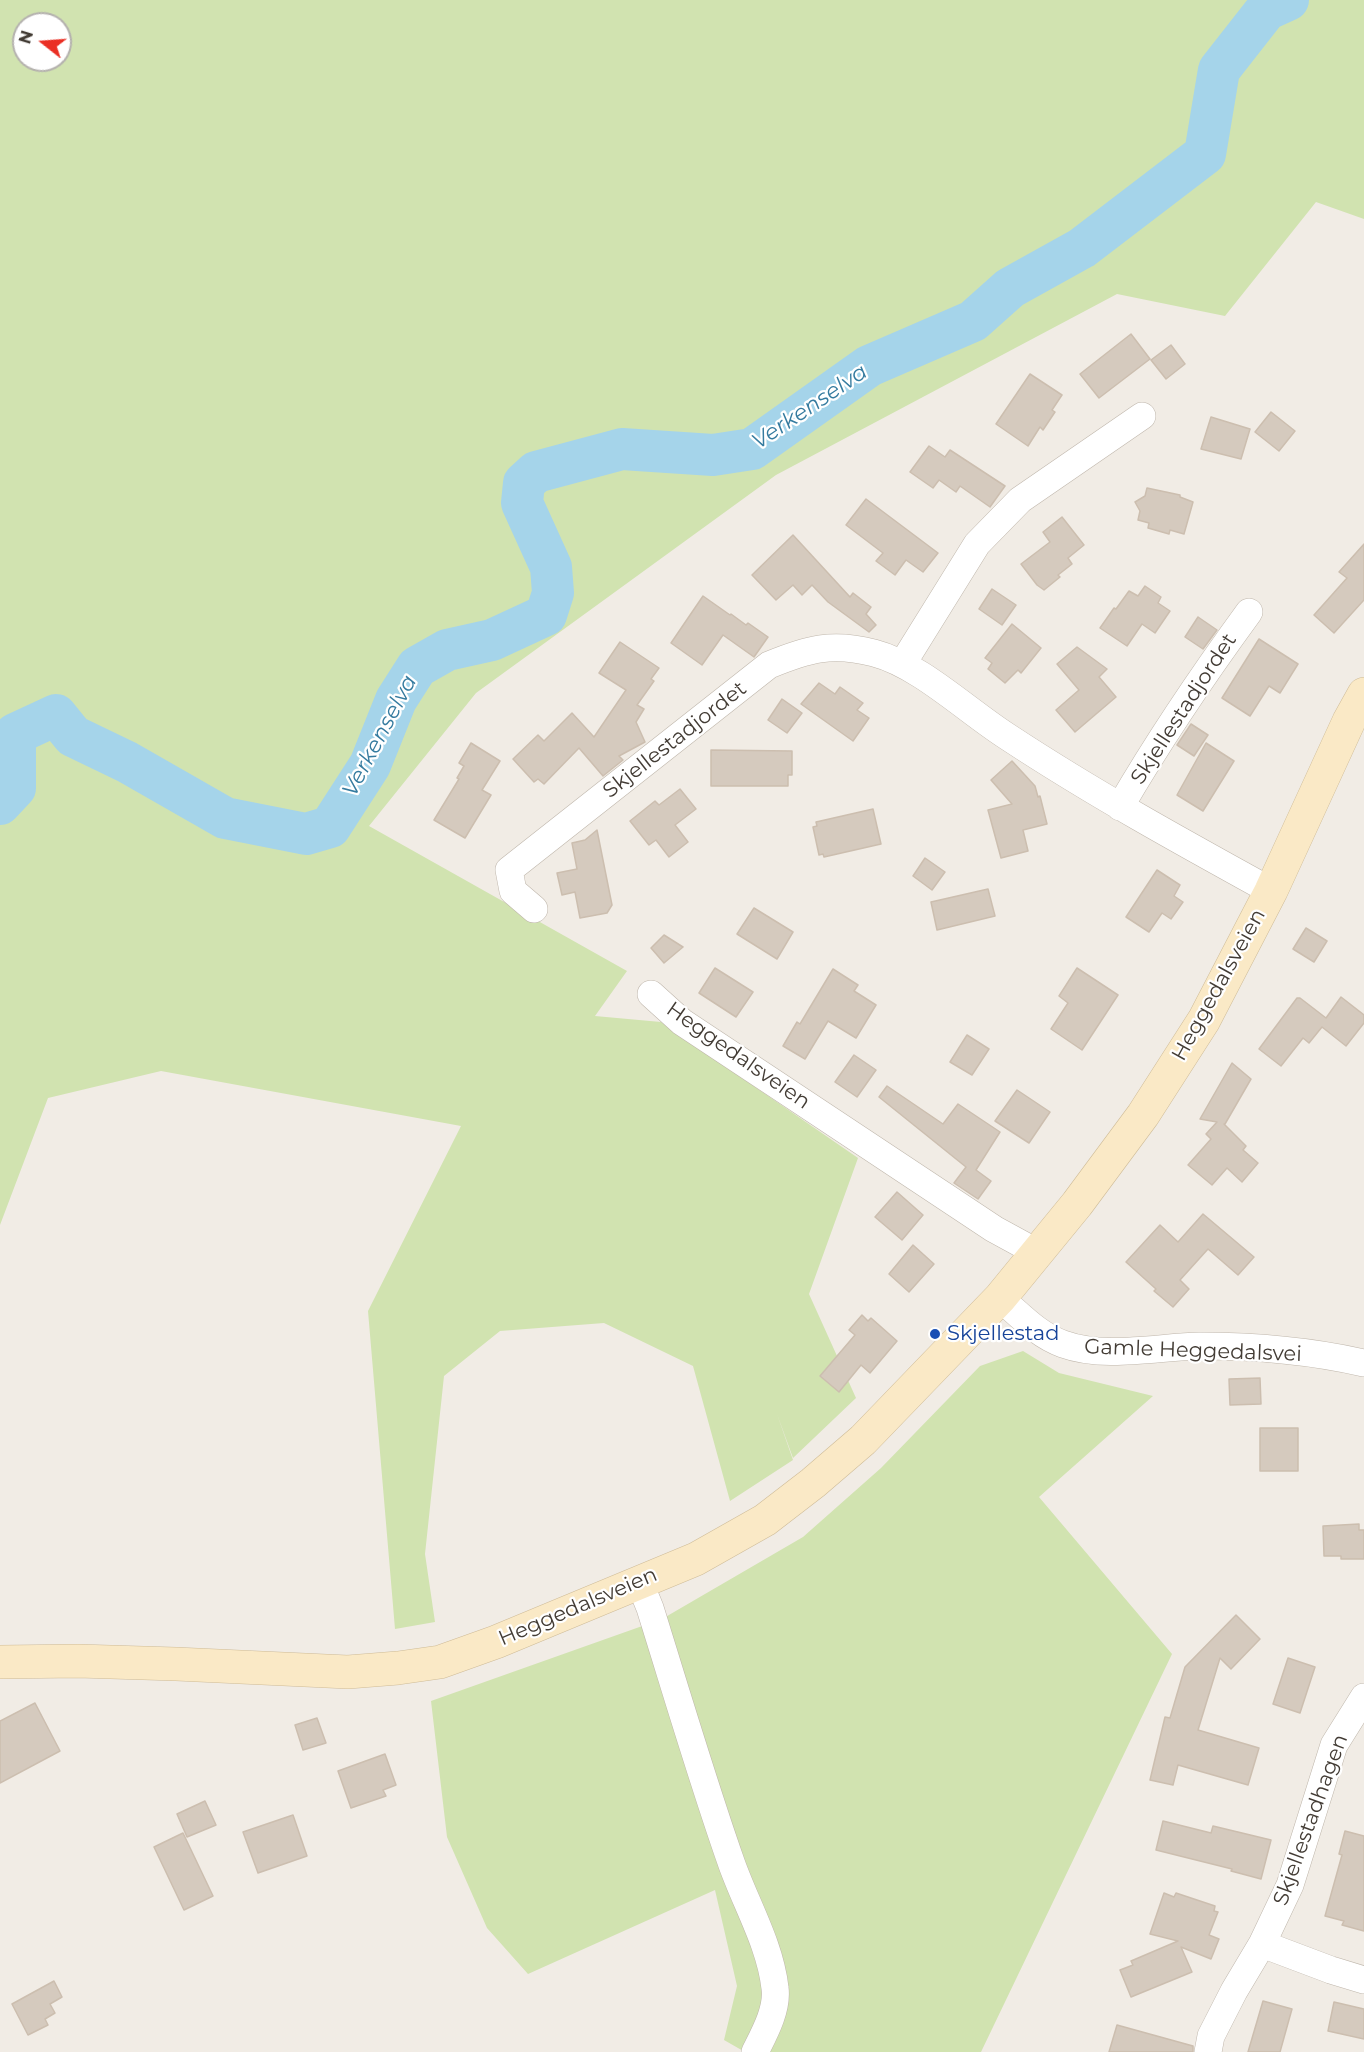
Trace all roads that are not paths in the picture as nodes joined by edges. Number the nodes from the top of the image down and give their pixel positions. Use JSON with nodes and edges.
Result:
{"nodes":[{"id":1,"x":1142,"y":416,"type":"dead end"},
{"id":2,"x":1249,"y":612,"type":"dead end"},
{"id":3,"x":903,"y":663,"type":"junction"},
{"id":4,"x":1364,"y":694,"type":"edge"},
{"id":5,"x":1120,"y":807,"type":"junction"},
{"id":6,"x":1270,"y":891,"type":"junction"},
{"id":7,"x":534,"y":909,"type":"dead end"},
{"id":8,"x":651,"y":994,"type":"dead end"},
{"id":9,"x":1038,"y":1253,"type":"junction"},
{"id":10,"x":1000,"y":1298,"type":"junction"},
{"id":11,"x":1364,"y":1363,"type":"edge"},
{"id":12,"x":639,"y":1581,"type":"junction"},
{"id":13,"x":0,"y":1662,"type":"edge"},
{"id":14,"x":1364,"y":1697,"type":"edge"},
{"id":15,"x":1262,"y":1944,"type":"junction"},
{"id":16,"x":1364,"y":1980,"type":"edge"},
{"id":17,"x":755,"y":2052,"type":"edge"},
{"id":18,"x":1208,"y":2052,"type":"edge"}],
"edges":[{"from":1,"to":3,"type":"street"},
{"from":2,"to":5,"type":"street","name":"Skjellestadjordet"},
{"from":3,"to":5,"type":"street","name":"Skjellestadjordet"},
{"from":3,"to":7,"type":"street","name":"Skjellestadjordet"},
{"from":4,"to":6,"type":"main road","name":"Heggedalsveien"},
{"from":5,"to":6,"type":"street","name":"Skjellestadjordet"},
{"from":6,"to":9,"type":"main road","name":"Heggedalsveien"},
{"from":8,"to":9,"type":"street","name":"Heggedalsveien"},
{"from":9,"to":10,"type":"main road","name":"Heggedalsveien"},
{"from":10,"to":11,"type":"street","name":"Gamle Heggedalsvei"},
{"from":10,"to":12,"type":"main road","name":"Heggedalsveien"},
{"from":12,"to":13,"type":"main road","name":"Heggedalsveien"},
{"from":12,"to":17,"type":"street"},
{"from":14,"to":15,"type":"street","name":"Skjellestadhagen"},
{"from":15,"to":16,"type":"street"},
{"from":15,"to":18,"type":"street","name":"Skjellestadhagen"}]}
